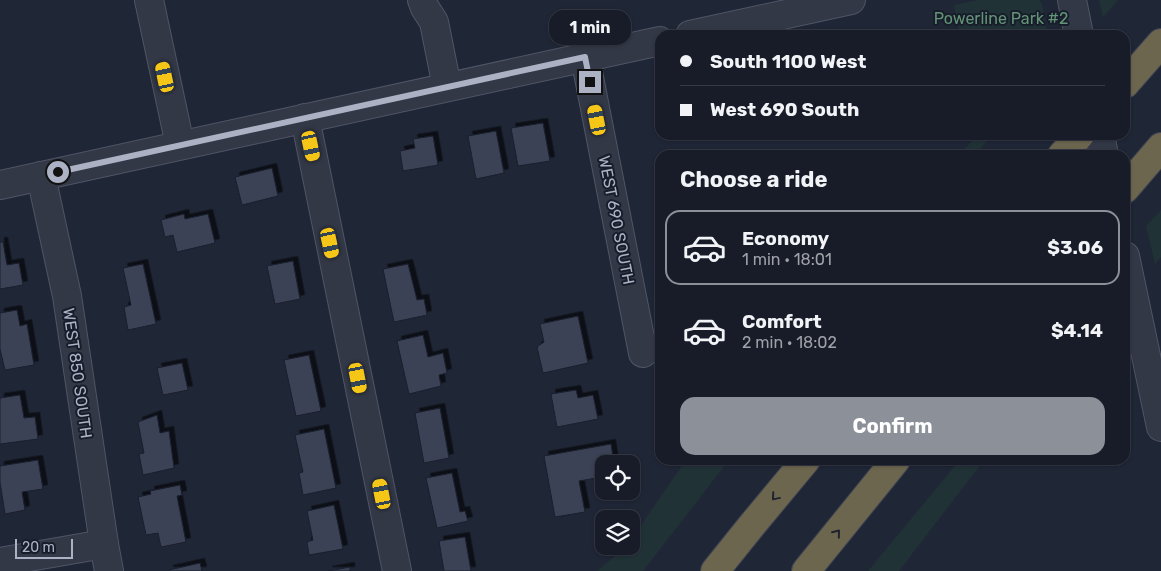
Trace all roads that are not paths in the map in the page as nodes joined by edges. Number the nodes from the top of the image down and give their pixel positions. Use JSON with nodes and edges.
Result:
{"nodes":[{"id":1,"x":149,"y":0,"type":"edge"},
{"id":2,"x":422,"y":0,"type":"edge"},
{"id":3,"x":1072,"y":0,"type":"edge"},
{"id":4,"x":840,"y":1,"type":"edge"},
{"id":5,"x":712,"y":30,"type":"edge"},
{"id":6,"x":1078,"y":30,"type":"edge"},
{"id":7,"x":655,"y":42,"type":"edge"},
{"id":8,"x":1161,"y":43,"type":"edge"},
{"id":9,"x":585,"y":57,"type":"junction"},
{"id":10,"x":1133,"y":75,"type":"edge"},
{"id":11,"x":447,"y":87,"type":"junction"},
{"id":12,"x":305,"y":118,"type":"junction"},
{"id":13,"x":1076,"y":140,"type":"edge"},
{"id":14,"x":180,"y":145,"type":"junction"},
{"id":15,"x":1160,"y":149,"type":"edge"},
{"id":16,"x":1066,"y":150,"type":"edge"},
{"id":17,"x":41,"y":176,"type":"junction"},
{"id":18,"x":1130,"y":183,"type":"edge"},
{"id":19,"x":0,"y":185,"type":"edge"},
{"id":20,"x":1130,"y":279,"type":"edge"},
{"id":21,"x":643,"y":354,"type":"dead end"},
{"id":22,"x":1161,"y":424,"type":"edge"},
{"id":23,"x":802,"y":465,"type":"edge"},
{"id":24,"x":892,"y":465,"type":"edge"},
{"id":25,"x":104,"y":544,"type":"junction"},
{"id":26,"x":0,"y":562,"type":"edge"},
{"id":27,"x":109,"y":571,"type":"edge"},
{"id":28,"x":397,"y":571,"type":"edge"},
{"id":29,"x":715,"y":571,"type":"edge"},
{"id":30,"x":806,"y":571,"type":"edge"}],
"edges":[{"from":1,"to":14,"type":"street"},
{"from":2,"to":11,"type":"street"},
{"from":3,"to":6,"type":"street"},
{"from":4,"to":5,"type":"street"},
{"from":7,"to":9,"type":"street"},
{"from":8,"to":10,"type":"highway"},
{"from":9,"to":11,"type":"street"},
{"from":9,"to":21,"type":"street","name":"WEST 690 SOUTH"},
{"from":11,"to":12,"type":"street"},
{"from":12,"to":14,"type":"street"},
{"from":12,"to":28,"type":"street"},
{"from":13,"to":16,"type":"highway"},
{"from":14,"to":17,"type":"street"},
{"from":15,"to":18,"type":"highway"},
{"from":17,"to":19,"type":"street"},
{"from":17,"to":25,"type":"street","name":"WEST 850 SOUTH"},
{"from":20,"to":22,"type":"street"},
{"from":23,"to":29,"type":"highway","one_way":true},
{"from":30,"to":24,"type":"highway","one_way":true},
{"from":25,"to":26,"type":"street"},
{"from":25,"to":27,"type":"street","name":"WEST 850 SOUTH"}]}
